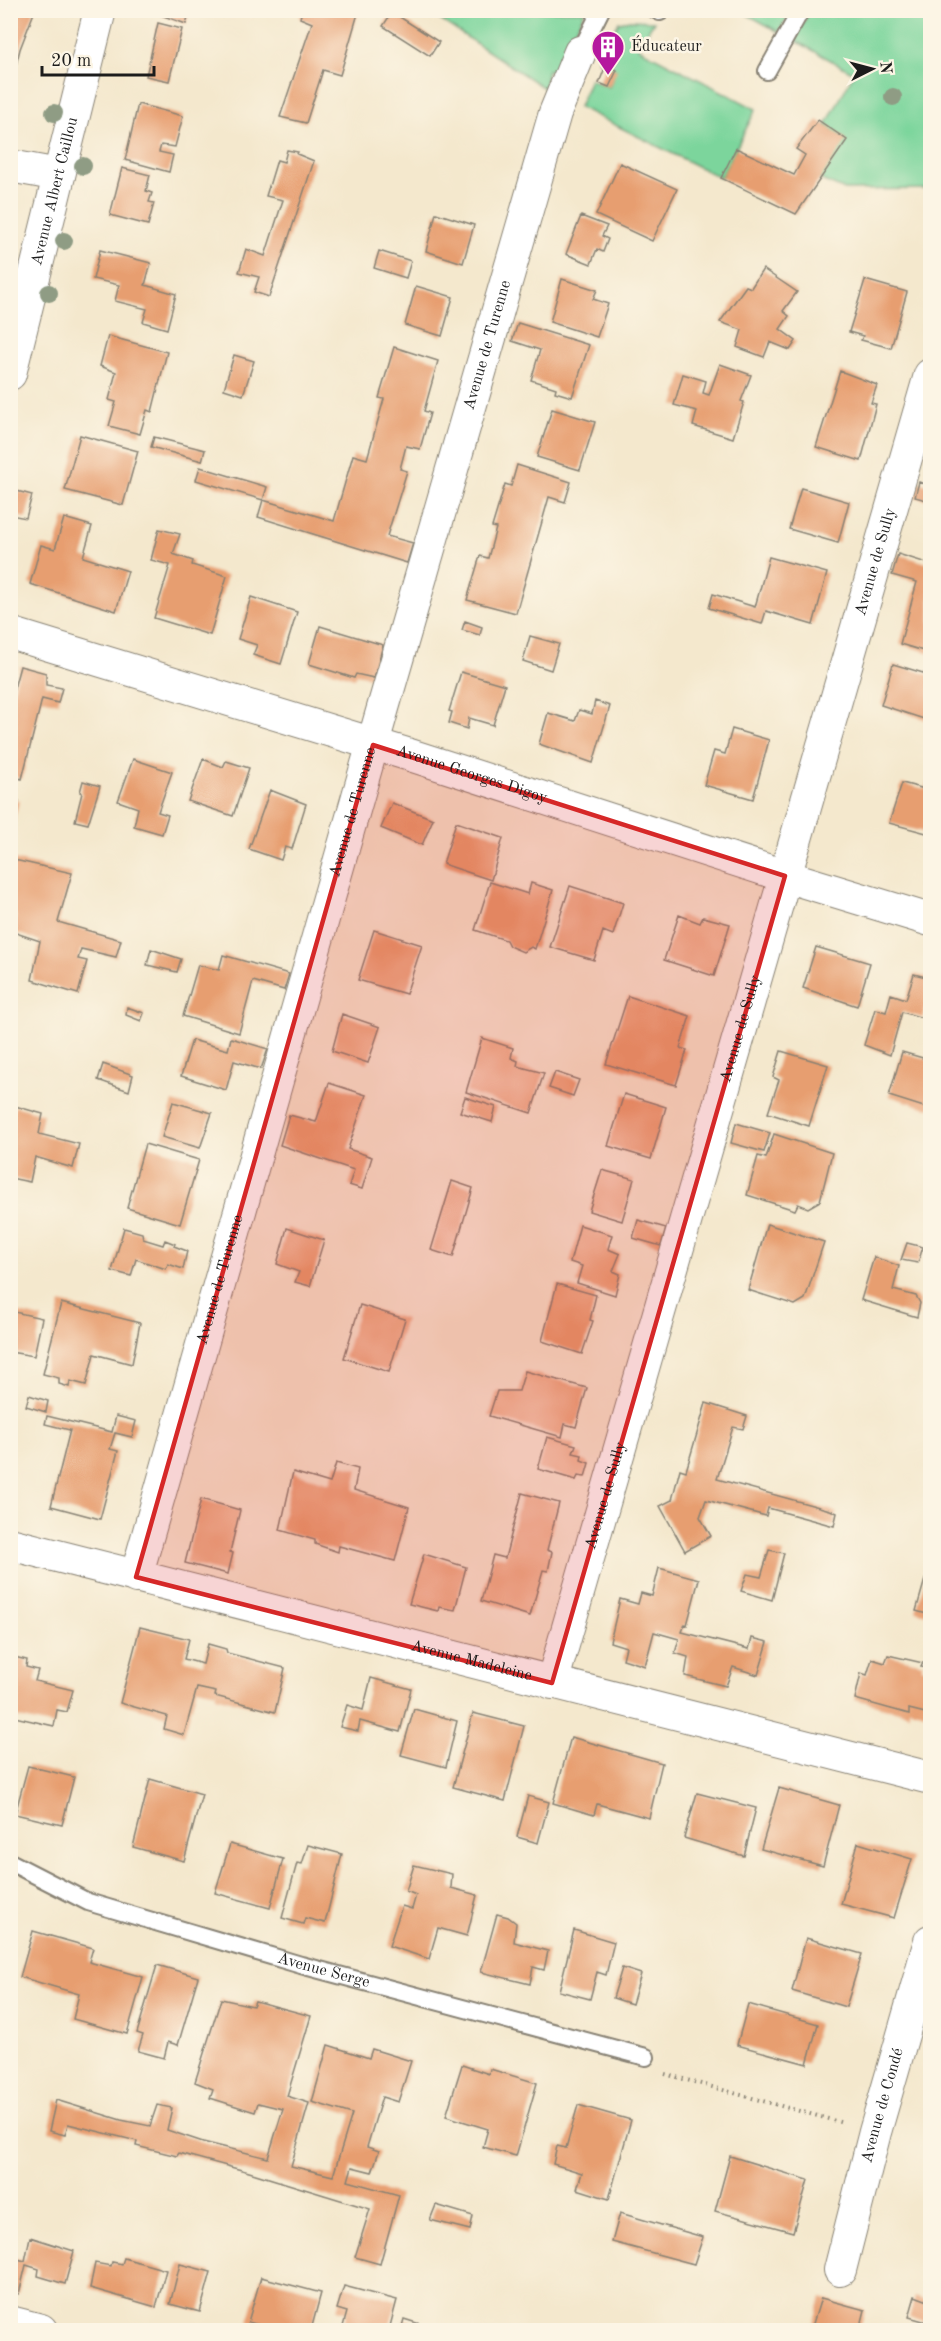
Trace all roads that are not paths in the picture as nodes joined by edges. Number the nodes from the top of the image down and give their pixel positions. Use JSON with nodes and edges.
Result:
{"nodes":[{"id":1,"x":100,"y":10,"type":"edge"},
{"id":2,"x":601,"y":10,"type":"edge"},
{"id":3,"x":801,"y":10,"type":"edge"},
{"id":4,"x":580,"y":52,"type":"joint"},
{"id":5,"x":767,"y":71,"type":"dead end"},
{"id":6,"x":10,"y":166,"type":"edge"},
{"id":7,"x":59,"y":175,"type":"junction"},
{"id":8,"x":10,"y":374,"type":"edge"},
{"id":9,"x":930,"y":375,"type":"edge"},
{"id":10,"x":10,"y":633,"type":"edge"},
{"id":11,"x":373,"y":745,"type":"junction"},
{"id":12,"x":785,"y":876,"type":"junction"},
{"id":13,"x":930,"y":920,"type":"edge"},
{"id":14,"x":10,"y":1544,"type":"edge"},
{"id":15,"x":136,"y":1577,"type":"junction"},
{"id":16,"x":552,"y":1683,"type":"junction"},
{"id":17,"x":930,"y":1778,"type":"edge"},
{"id":18,"x":10,"y":1862,"type":"edge"},
{"id":19,"x":930,"y":1941,"type":"edge"},
{"id":20,"x":646,"y":2057,"type":"road end"},
{"id":21,"x":840,"y":2270,"type":"dead end"},
{"id":22,"x":10,"y":2322,"type":"edge"},
{"id":23,"x":41,"y":2331,"type":"edge"}],
"edges":[{"from":1,"to":7,"type":"street","name":"Avenue Albert Caillou"},
{"from":2,"to":4,"type":"lane"},
{"from":3,"to":5,"type":"lane"},
{"from":4,"to":11,"type":"street","name":"Avenue de Turenne"},
{"from":6,"to":7,"type":"street"},
{"from":7,"to":8,"type":"street","name":"Avenue Albert Caillou"},
{"from":9,"to":12,"type":"street","name":"Avenue de Sully"},
{"from":10,"to":11,"type":"street","name":"Avenue Georges Digoy"},
{"from":11,"to":12,"type":"street","name":"Avenue Georges Digoy"},
{"from":11,"to":15,"type":"street","name":"Avenue de Turenne"},
{"from":12,"to":13,"type":"street","name":"Avenue Georges Digoy"},
{"from":12,"to":16,"type":"street","name":"Avenue de Sully"},
{"from":14,"to":15,"type":"street","name":"Avenue Madeleine"},
{"from":15,"to":16,"type":"street","name":"Avenue Madeleine"},
{"from":16,"to":17,"type":"street","name":"Avenue Madeleine"},
{"from":18,"to":20,"type":"lane","name":"Avenue Serge"},
{"from":19,"to":21,"type":"street","name":"Avenue de Condé"},
{"from":22,"to":23,"type":"street"}]}
